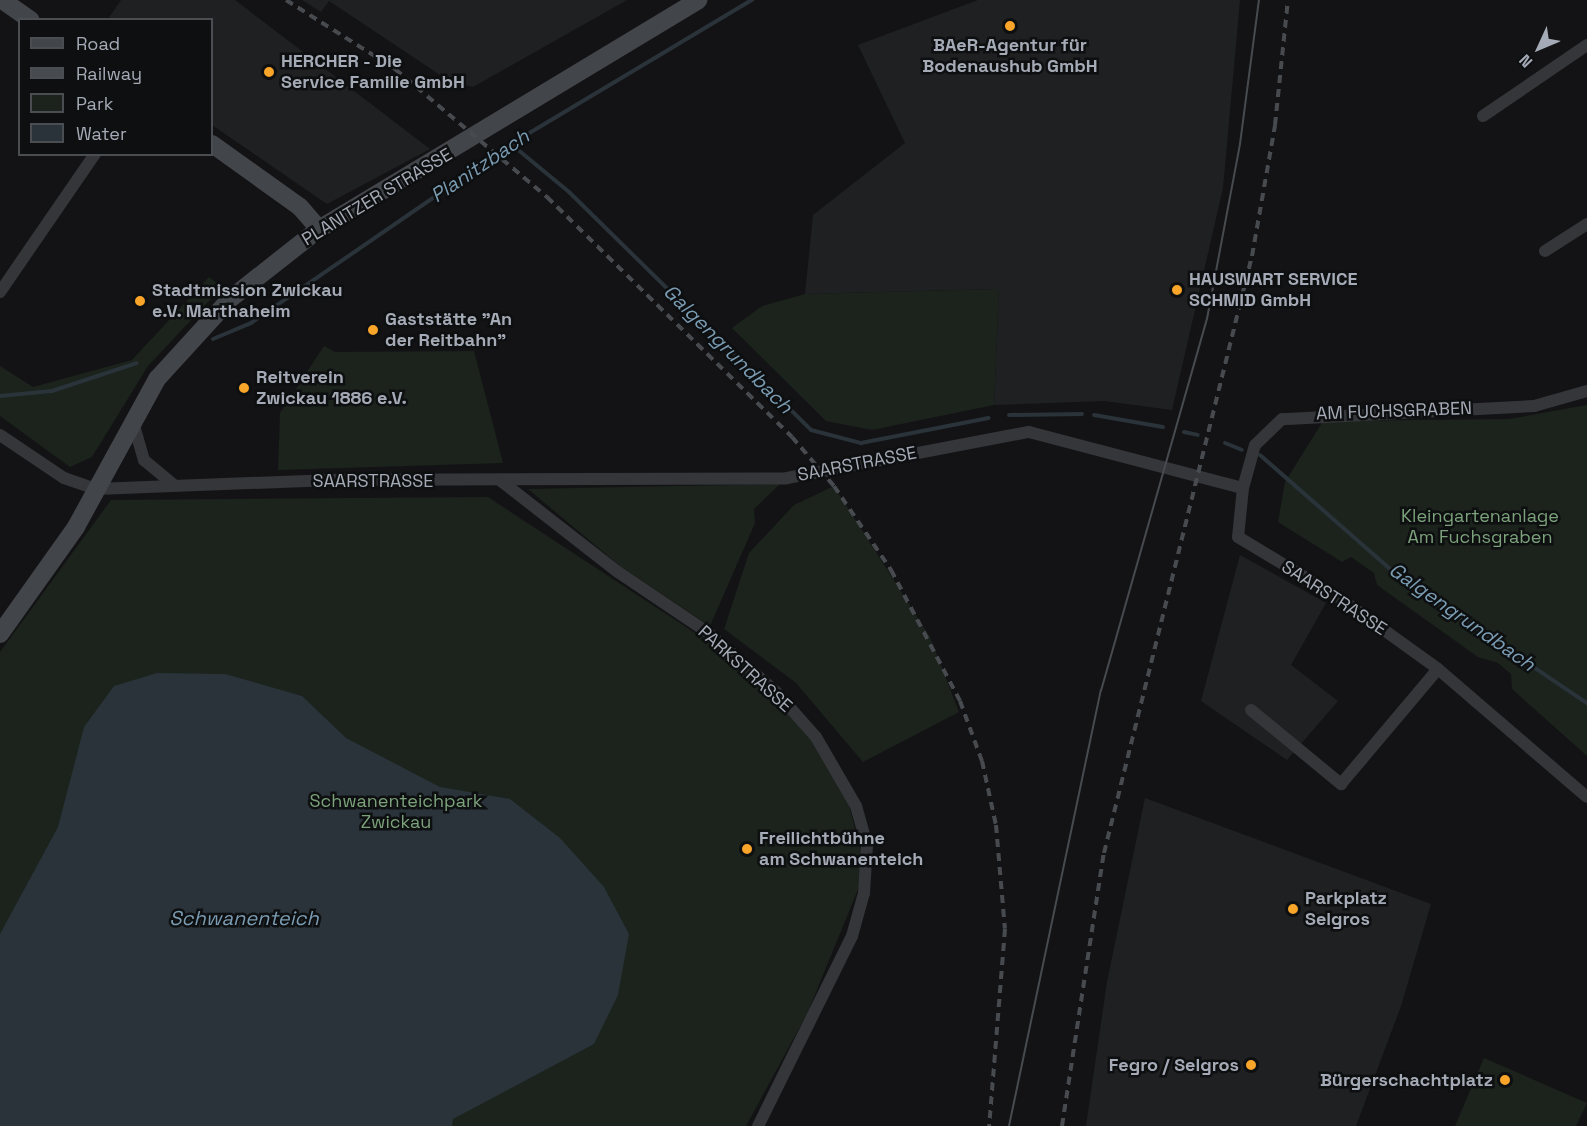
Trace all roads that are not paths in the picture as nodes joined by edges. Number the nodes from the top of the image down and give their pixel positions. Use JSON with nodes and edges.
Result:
{"nodes":[{"id":1,"x":2,"y":0,"type":"edge"},
{"id":2,"x":698,"y":0,"type":"edge"},
{"id":3,"x":28,"y":18,"type":"edge"},
{"id":4,"x":1587,"y":45,"type":"edge"},
{"id":5,"x":1483,"y":116,"type":"dead end"},
{"id":6,"x":213,"y":145,"type":"edge"},
{"id":7,"x":95,"y":156,"type":"edge"},
{"id":8,"x":1587,"y":224,"type":"edge"},
{"id":9,"x":319,"y":229,"type":"junction"},
{"id":10,"x":1545,"y":251,"type":"dead end"},
{"id":11,"x":0,"y":292,"type":"edge"},
{"id":12,"x":1587,"y":391,"type":"edge"},
{"id":13,"x":133,"y":416,"type":"junction"},
{"id":14,"x":0,"y":435,"type":"edge"},
{"id":15,"x":501,"y":481,"type":"junction"},
{"id":16,"x":175,"y":486,"type":"junction"},
{"id":17,"x":1243,"y":488,"type":"junction"},
{"id":18,"x":96,"y":489,"type":"junction"},
{"id":19,"x":0,"y":634,"type":"edge"},
{"id":20,"x":1438,"y":669,"type":"junction"},
{"id":21,"x":1251,"y":710,"type":"dead end"},
{"id":22,"x":1587,"y":797,"type":"edge"},
{"id":23,"x":758,"y":1126,"type":"edge"}],
"edges":[{"from":1,"to":3,"type":"main road"},
{"from":2,"to":9,"type":"main road","name":"PLANITZER STRASSE"},
{"from":4,"to":5,"type":"street"},
{"from":6,"to":9,"type":"main road"},
{"from":7,"to":11,"type":"street"},
{"from":8,"to":10,"type":"street"},
{"from":9,"to":13,"type":"main road","name":"PLANITZER STRASSE"},
{"from":12,"to":17,"type":"street","name":"AM FUCHSGRABEN"},
{"from":13,"to":16,"type":"street"},
{"from":13,"to":18,"type":"main road","name":"PLANITZER STRASSE"},
{"from":14,"to":18,"type":"street","name":"SAARSTRASSE"},
{"from":15,"to":16,"type":"street","name":"SAARSTRASSE"},
{"from":15,"to":17,"type":"street","name":"SAARSTRASSE"},
{"from":15,"to":23,"type":"street","name":"PARKSTRASSE"},
{"from":16,"to":18,"type":"street","name":"SAARSTRASSE"},
{"from":17,"to":20,"type":"street","name":"SAARSTRASSE"},
{"from":18,"to":19,"type":"main road","name":"PLANITZER STRASSE"},
{"from":20,"to":21,"type":"street"},
{"from":20,"to":22,"type":"street","name":"SAARSTRASSE"}]}
